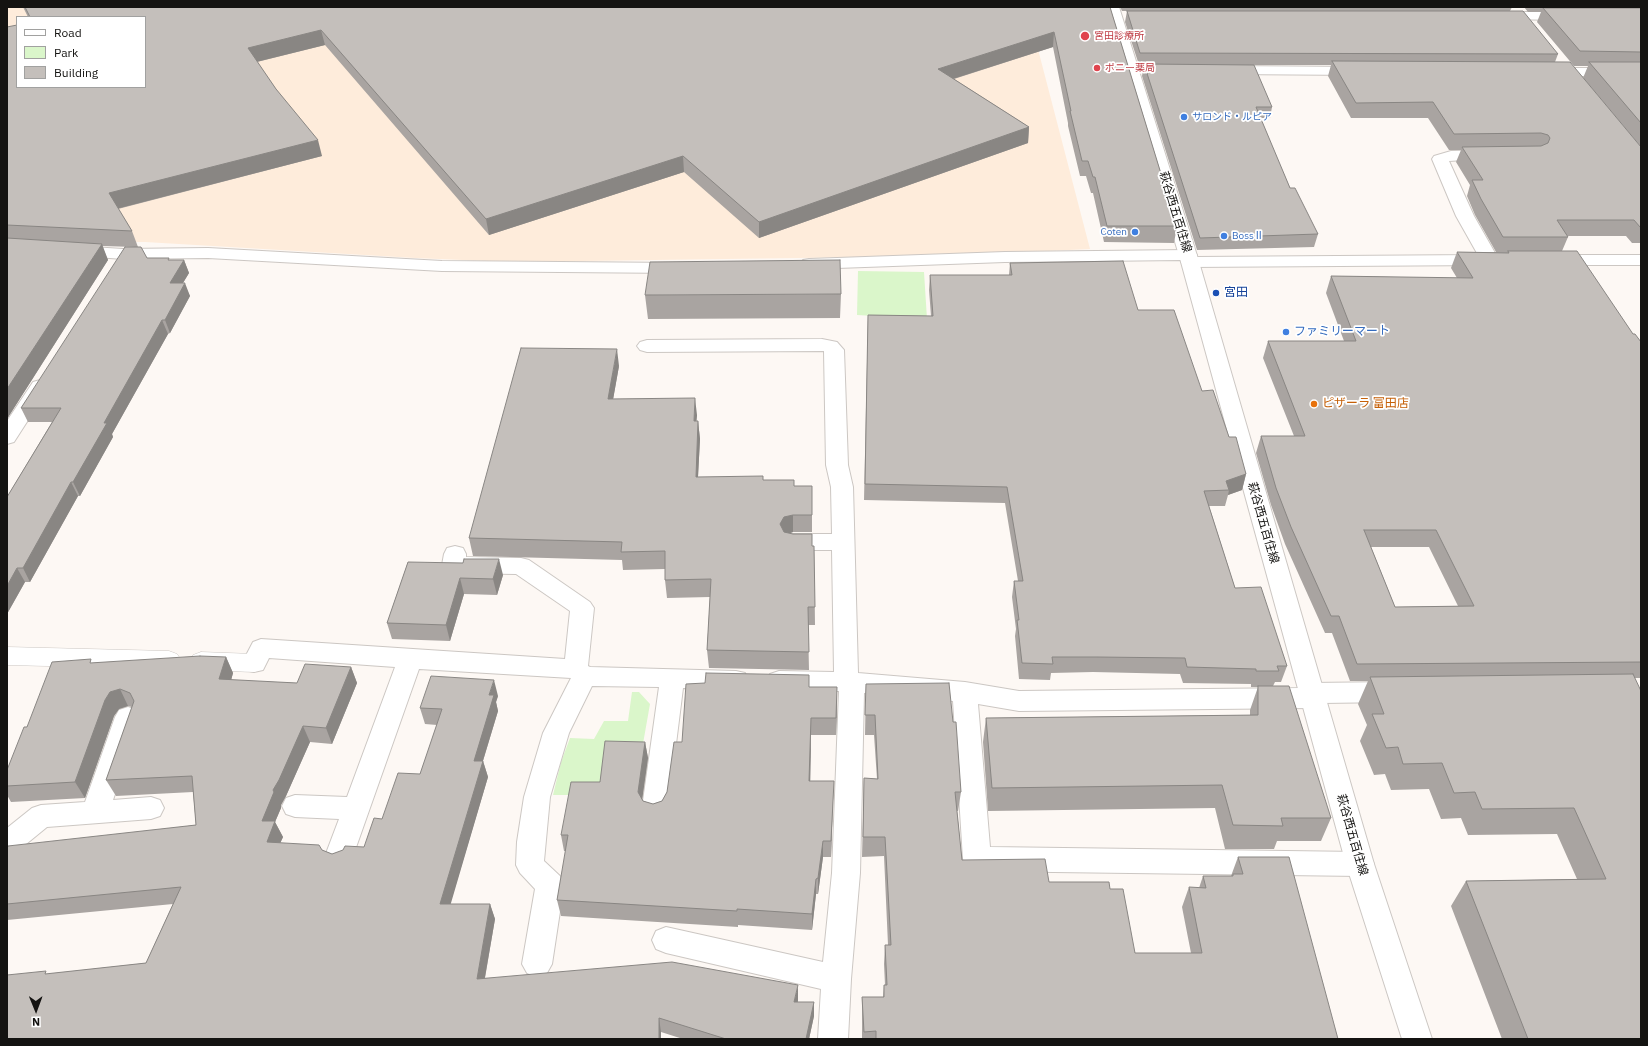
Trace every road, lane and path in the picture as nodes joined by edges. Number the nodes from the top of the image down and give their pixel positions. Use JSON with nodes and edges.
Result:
{"nodes":[{"id":1,"x":1518,"y":12,"type":"edge"},
{"id":2,"x":1119,"y":13,"type":"edge"},
{"id":3,"x":1484,"y":16,"type":"edge"},
{"id":4,"x":1586,"y":16,"type":"edge"},
{"id":5,"x":1536,"y":33,"type":"edge"},
{"id":6,"x":1554,"y":55,"type":"edge"},
{"id":7,"x":1211,"y":70,"type":"edge"},
{"id":8,"x":1370,"y":71,"type":"edge"},
{"id":9,"x":1536,"y":72,"type":"edge"},
{"id":10,"x":1568,"y":72,"type":"junction"},
{"id":11,"x":1641,"y":72,"type":"edge"},
{"id":12,"x":1578,"y":84,"type":"edge"},
{"id":13,"x":1504,"y":155,"type":"edge"},
{"id":14,"x":61,"y":250,"type":"edge"},
{"id":15,"x":123,"y":254,"type":"junction"},
{"id":16,"x":1189,"y":258,"type":"junction"},
{"id":17,"x":1538,"y":260,"type":"edge"},
{"id":18,"x":1641,"y":260,"type":"edge"},
{"id":19,"x":790,"y":265,"type":"edge"},
{"id":20,"x":695,"y":268,"type":"edge"},
{"id":21,"x":111,"y":274,"type":"edge"},
{"id":22,"x":647,"y":346,"type":"dead end"},
{"id":23,"x":48,"y":372,"type":"edge"},
{"id":24,"x":7,"y":437,"type":"edge"},
{"id":25,"x":793,"y":542,"type":"edge"},
{"id":26,"x":844,"y":542,"type":"junction"},
{"id":27,"x":455,"y":554,"type":"dead end"},
{"id":28,"x":7,"y":656,"type":"edge"},
{"id":29,"x":410,"y":659,"type":"junction"},
{"id":30,"x":254,"y":663,"type":"joint"},
{"id":31,"x":580,"y":673,"type":"junction"},
{"id":32,"x":672,"y":679,"type":"junction"},
{"id":33,"x":849,"y":682,"type":"junction"},
{"id":34,"x":965,"y":692,"type":"junction"},
{"id":35,"x":1413,"y":692,"type":"edge"},
{"id":36,"x":1311,"y":695,"type":"junction"},
{"id":37,"x":128,"y":717,"type":"edge"},
{"id":38,"x":295,"y":806,"type":"dead end"},
{"id":39,"x":151,"y":808,"type":"dead end"},
{"id":40,"x":655,"y":808,"type":"edge"},
{"id":41,"x":355,"y":809,"type":"junction"},
{"id":42,"x":95,"y":812,"type":"junction"},
{"id":43,"x":7,"y":855,"type":"edge"},
{"id":44,"x":339,"y":856,"type":"edge"},
{"id":45,"x":1360,"y":864,"type":"junction"},
{"id":46,"x":666,"y":940,"type":"dead end"},
{"id":47,"x":537,"y":964,"type":"dead end"},
{"id":48,"x":836,"y":979,"type":"junction"},
{"id":49,"x":833,"y":1039,"type":"edge"},
{"id":50,"x":1417,"y":1039,"type":"edge"}],
"edges":[{"from":1,"to":3,"type":"street"},
{"from":1,"to":4,"type":"street"},
{"from":1,"to":5,"type":"street"},
{"from":2,"to":16,"type":"street","name":"萩谷西五百住線"},
{"from":6,"to":10,"type":"street"},
{"from":7,"to":8,"type":"street"},
{"from":9,"to":10,"type":"street"},
{"from":10,"to":11,"type":"street"},
{"from":10,"to":12,"type":"street"},
{"from":13,"to":16,"type":"street"},
{"from":14,"to":15,"type":"street"},
{"from":15,"to":20,"type":"street"},
{"from":15,"to":21,"type":"street"},
{"from":16,"to":19,"type":"street"},
{"from":16,"to":36,"type":"street","name":"萩谷西五百住線"},
{"from":17,"to":18,"type":"street"},
{"from":22,"to":26,"type":"street"},
{"from":23,"to":24,"type":"street"},
{"from":25,"to":26,"type":"street"},
{"from":26,"to":33,"type":"street"},
{"from":27,"to":31,"type":"street"},
{"from":28,"to":30,"type":"lane"},
{"from":29,"to":30,"type":"street"},
{"from":29,"to":31,"type":"street"},
{"from":29,"to":41,"type":"street"},
{"from":31,"to":32,"type":"street"},
{"from":31,"to":47,"type":"street"},
{"from":32,"to":33,"type":"street"},
{"from":32,"to":40,"type":"street"},
{"from":33,"to":34,"type":"street"},
{"from":33,"to":48,"type":"street"},
{"from":34,"to":36,"type":"street"},
{"from":34,"to":45,"type":"street"},
{"from":35,"to":36,"type":"street"},
{"from":36,"to":45,"type":"street","name":"萩谷西五百住線"},
{"from":37,"to":42,"type":"street"},
{"from":38,"to":41,"type":"street"},
{"from":39,"to":42,"type":"street"},
{"from":41,"to":44,"type":"street"},
{"from":42,"to":43,"type":"street"},
{"from":45,"to":50,"type":"street","name":"萩谷西五百住線"},
{"from":46,"to":48,"type":"street"},
{"from":48,"to":49,"type":"street"}]}
